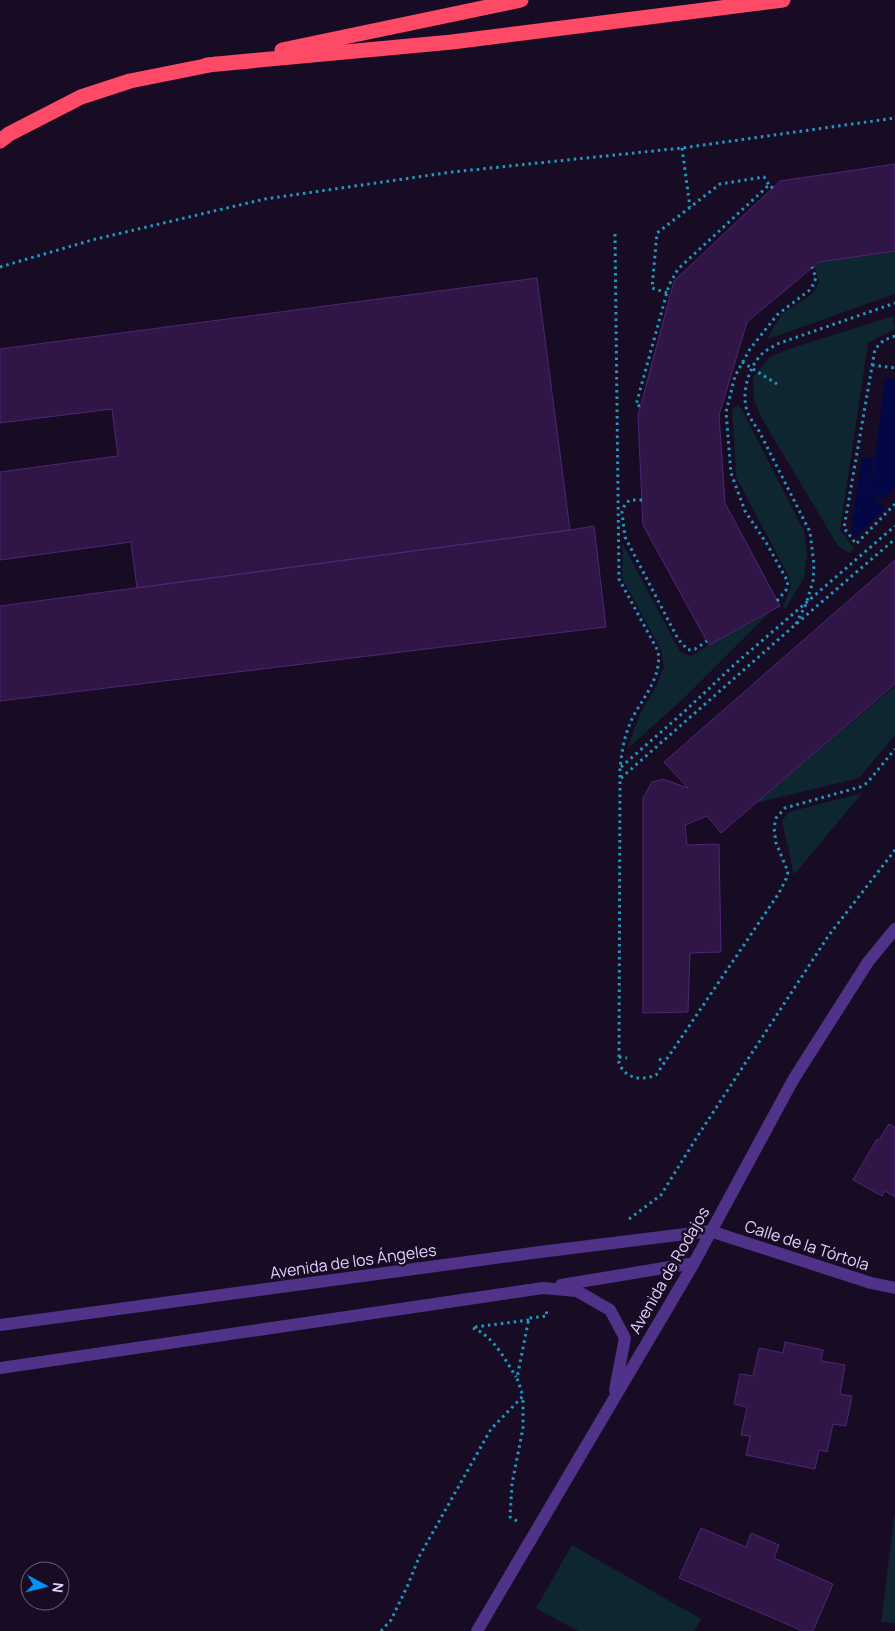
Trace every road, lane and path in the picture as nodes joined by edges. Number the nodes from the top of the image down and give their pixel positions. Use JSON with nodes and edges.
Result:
{"nodes":[{"id":1,"x":521,"y":0,"type":"edge"},
{"id":2,"x":783,"y":0,"type":"edge"},
{"id":3,"x":207,"y":65,"type":"junction"},
{"id":4,"x":895,"y":118,"type":"edge"},
{"id":5,"x":0,"y":141,"type":"edge"},
{"id":6,"x":682,"y":148,"type":"junction"},
{"id":7,"x":690,"y":207,"type":"junction"},
{"id":8,"x":615,"y":234,"type":"dead end"},
{"id":9,"x":0,"y":267,"type":"edge"},
{"id":10,"x":812,"y":268,"type":"dead end"},
{"id":11,"x":667,"y":293,"type":"junction"},
{"id":12,"x":895,"y":304,"type":"edge"},
{"id":13,"x":895,"y":336,"type":"edge"},
{"id":14,"x":742,"y":362,"type":"junction"},
{"id":15,"x":872,"y":365,"type":"junction"},
{"id":16,"x":895,"y":368,"type":"edge"},
{"id":17,"x":752,"y":369,"type":"junction"},
{"id":18,"x":776,"y":384,"type":"dead end"},
{"id":19,"x":640,"y":406,"type":"dead end"},
{"id":20,"x":642,"y":500,"type":"dead end"},
{"id":21,"x":895,"y":504,"type":"edge"},
{"id":22,"x":618,"y":524,"type":"junction"},
{"id":23,"x":623,"y":524,"type":"junction"},
{"id":24,"x":895,"y":526,"type":"edge"},
{"id":25,"x":895,"y":538,"type":"edge"},
{"id":26,"x":777,"y":600,"type":"dead end"},
{"id":27,"x":806,"y":604,"type":"junction"},
{"id":28,"x":796,"y":624,"type":"junction"},
{"id":29,"x":707,"y":641,"type":"dead end"},
{"id":30,"x":895,"y":749,"type":"edge"},
{"id":31,"x":620,"y":768,"type":"junction"},
{"id":32,"x":620,"y":779,"type":"junction"},
{"id":33,"x":895,"y":850,"type":"edge"},
{"id":34,"x":895,"y":929,"type":"edge"},
{"id":35,"x":619,"y":1057,"type":"junction"},
{"id":36,"x":627,"y":1058,"type":"dead end"},
{"id":37,"x":659,"y":1059,"type":"dead end"},
{"id":38,"x":665,"y":1062,"type":"junction"},
{"id":39,"x":627,"y":1220,"type":"dead end"},
{"id":40,"x":710,"y":1231,"type":"junction"},
{"id":41,"x":694,"y":1263,"type":"junction"},
{"id":42,"x":543,"y":1288,"type":"junction"},
{"id":43,"x":895,"y":1288,"type":"edge"},
{"id":44,"x":528,"y":1320,"type":"dead end"},
{"id":45,"x":0,"y":1325,"type":"edge"},
{"id":46,"x":0,"y":1368,"type":"edge"},
{"id":47,"x":517,"y":1378,"type":"junction"},
{"id":48,"x":523,"y":1396,"type":"junction"},
{"id":49,"x":614,"y":1398,"type":"junction"},
{"id":50,"x":535,"y":1533,"type":"junction"},
{"id":51,"x":381,"y":1631,"type":"edge"},
{"id":52,"x":477,"y":1631,"type":"edge"}],
"edges":[{"from":1,"to":3,"type":"highway"},
{"from":2,"to":3,"type":"highway"},
{"from":3,"to":5,"type":"highway"},
{"from":4,"to":6,"type":"path"},
{"from":6,"to":7,"type":"path"},
{"from":6,"to":9,"type":"path"},
{"from":7,"to":11,"type":"path"},
{"from":7,"to":11,"type":"path"},
{"from":8,"to":22,"type":"path"},
{"from":10,"to":14,"type":"path"},
{"from":11,"to":19,"type":"path"},
{"from":12,"to":17,"type":"path"},
{"from":13,"to":15,"type":"path"},
{"from":14,"to":17,"type":"path"},
{"from":14,"to":26,"type":"path"},
{"from":15,"to":16,"type":"path"},
{"from":15,"to":21,"type":"path"},
{"from":17,"to":18,"type":"path"},
{"from":17,"to":27,"type":"path"},
{"from":20,"to":23,"type":"path"},
{"from":22,"to":23,"type":"path"},
{"from":22,"to":31,"type":"path"},
{"from":23,"to":29,"type":"path"},
{"from":24,"to":27,"type":"path"},
{"from":25,"to":28,"type":"path"},
{"from":27,"to":28,"type":"path"},
{"from":27,"to":31,"type":"path"},
{"from":28,"to":32,"type":"path"},
{"from":30,"to":38,"type":"path"},
{"from":31,"to":32,"type":"path"},
{"from":32,"to":35,"type":"path"},
{"from":33,"to":39,"type":"path"},
{"from":34,"to":40,"type":"street","name":"Avenida de Rodajos"},
{"from":35,"to":36,"type":"path"},
{"from":35,"to":38,"type":"path"},
{"from":37,"to":38,"type":"path"},
{"from":40,"to":41,"type":"street","name":"Avenida de Rodajos"},
{"from":40,"to":43,"type":"street","name":"Calle de la Tórtola"},
{"from":40,"to":45,"type":"street","name":"Avenida de los Ángeles"},
{"from":41,"to":42,"type":"street"},
{"from":41,"to":49,"type":"street","name":"Avenida de Rodajos"},
{"from":42,"to":46,"type":"street"},
{"from":42,"to":47,"type":"path"},
{"from":42,"to":49,"type":"street"},
{"from":44,"to":47,"type":"path"},
{"from":47,"to":48,"type":"path"},
{"from":48,"to":50,"type":"path"},
{"from":48,"to":51,"type":"path"},
{"from":49,"to":50,"type":"street","name":"Avenida de Rodajos"},
{"from":50,"to":52,"type":"street","name":"Avenida de Rodajos"}]}
